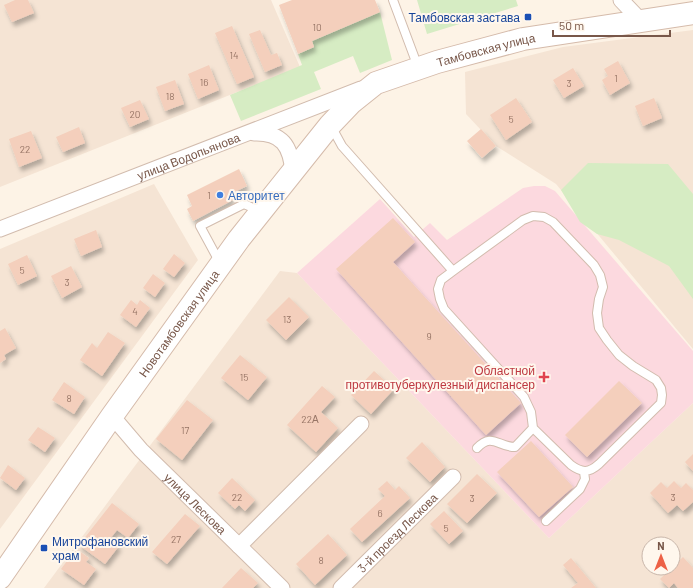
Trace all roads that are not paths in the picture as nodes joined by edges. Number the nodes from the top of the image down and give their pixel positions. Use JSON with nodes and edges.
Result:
{"nodes":[{"id":1,"x":393,"y":0,"type":"edge"},
{"id":2,"x":621,"y":0,"type":"edge"},
{"id":3,"x":693,"y":13,"type":"edge"},
{"id":4,"x":641,"y":21,"type":"junction"},
{"id":5,"x":419,"y":68,"type":"junction"},
{"id":6,"x":376,"y":83,"type":"junction"},
{"id":7,"x":330,"y":125,"type":"junction"},
{"id":8,"x":249,"y":133,"type":"junction"},
{"id":9,"x":293,"y":173,"type":"junction"},
{"id":10,"x":261,"y":211,"type":"junction"},
{"id":11,"x":0,"y":228,"type":"edge"},
{"id":12,"x":220,"y":264,"type":"junction"},
{"id":13,"x":453,"y":271,"type":"junction"},
{"id":14,"x":112,"y":416,"type":"junction"},
{"id":15,"x":361,"y":424,"type":"dead end"},
{"id":16,"x":534,"y":428,"type":"junction"},
{"id":17,"x":477,"y":448,"type":"dead end"},
{"id":18,"x":584,"y":472,"type":"junction"},
{"id":19,"x":453,"y":477,"type":"dead end"},
{"id":20,"x":546,"y":521,"type":"dead end"},
{"id":21,"x":239,"y":546,"type":"junction"},
{"id":22,"x":0,"y":578,"type":"edge"},
{"id":23,"x":282,"y":588,"type":"edge"},
{"id":24,"x":341,"y":588,"type":"edge"}],
"edges":[{"from":1,"to":5,"type":"lane"},
{"from":2,"to":4,"type":"street"},
{"from":3,"to":4,"type":"main road","name":"Тамбовская улица"},
{"from":4,"to":5,"type":"main road","name":"Тамбовская улица"},
{"from":5,"to":6,"type":"main road","name":"Тамбовская улица"},
{"from":6,"to":7,"type":"main road","name":"Новотамбовская улица"},
{"from":6,"to":8,"type":"street","name":"улица Водопьянова"},
{"from":7,"to":9,"type":"main road","name":"Новотамбовская улица"},
{"from":7,"to":13,"type":"lane"},
{"from":8,"to":9,"type":"street"},
{"from":8,"to":11,"type":"street","name":"улица Водопьянова"},
{"from":9,"to":10,"type":"main road","name":"Новотамбовская улица"},
{"from":10,"to":12,"type":"main road","name":"Новотамбовская улица"},
{"from":10,"to":12,"type":"lane"},
{"from":12,"to":14,"type":"main road","name":"Новотамбовская улица"},
{"from":13,"to":16,"type":"lane"},
{"from":13,"to":18,"type":"lane"},
{"from":14,"to":21,"type":"street","name":"улица Лескова"},
{"from":14,"to":22,"type":"main road","name":"Новотамбовская улица"},
{"from":15,"to":21,"type":"street"},
{"from":16,"to":17,"type":"lane"},
{"from":16,"to":18,"type":"lane"},
{"from":18,"to":20,"type":"lane"},
{"from":19,"to":24,"type":"street","name":"3-й проезд Лескова"},
{"from":21,"to":23,"type":"street","name":"улица Лескова"}]}
